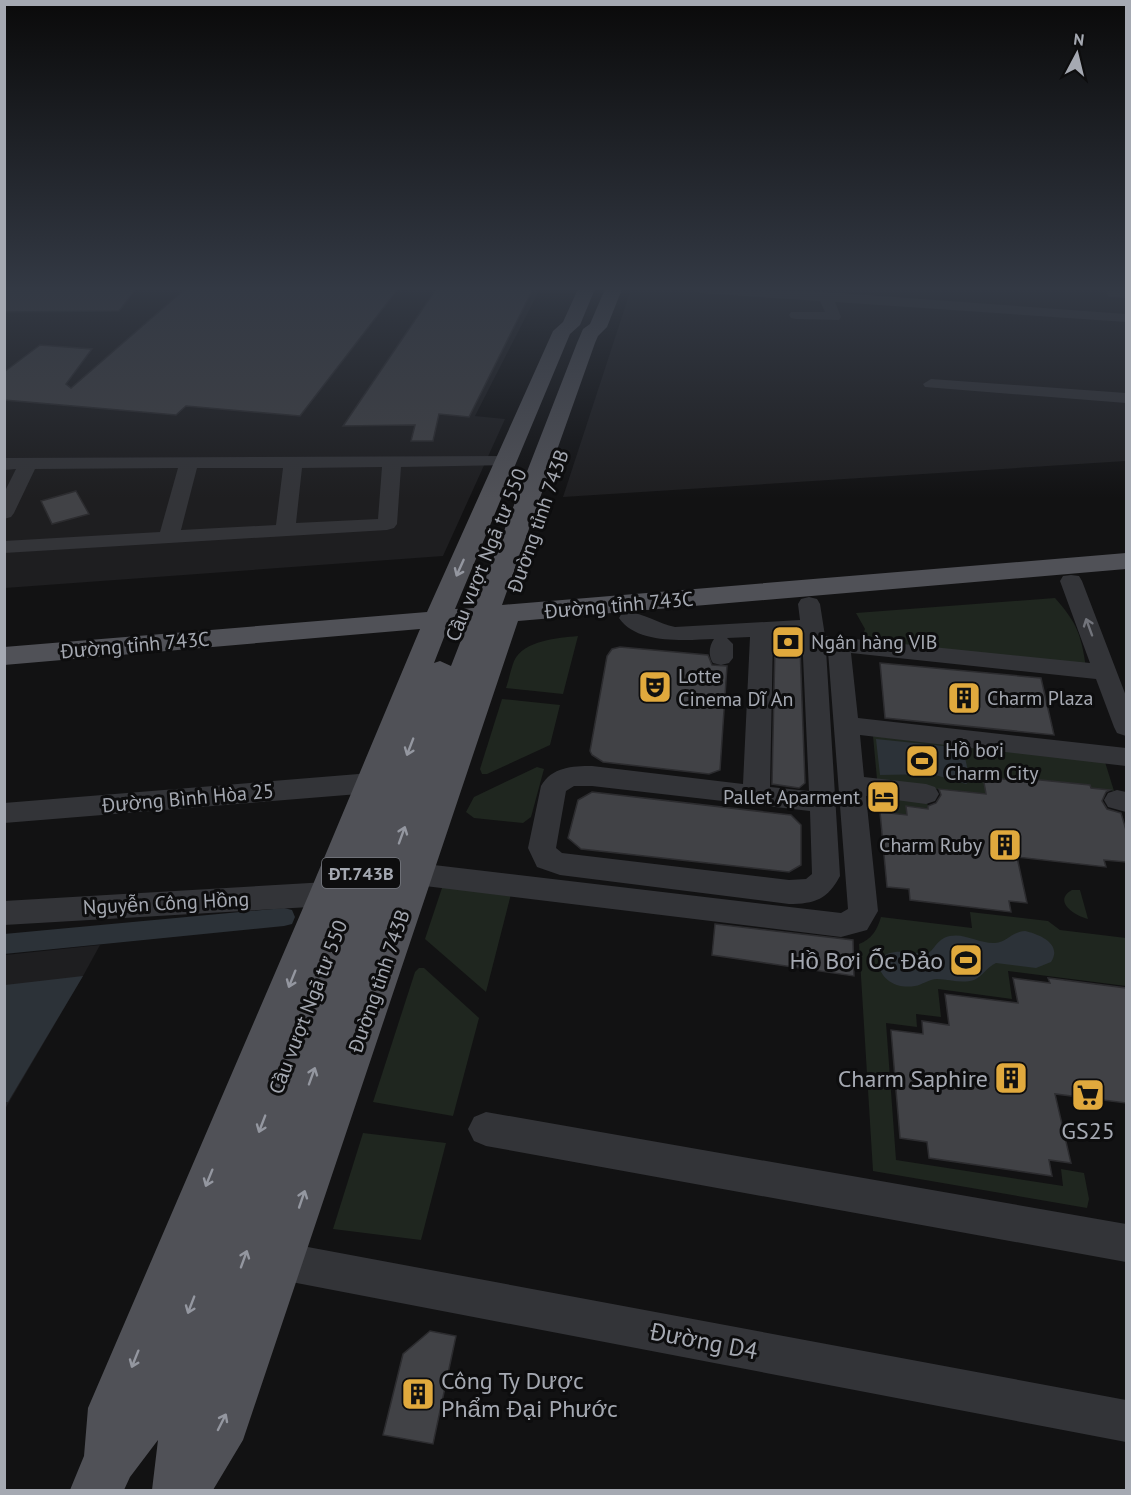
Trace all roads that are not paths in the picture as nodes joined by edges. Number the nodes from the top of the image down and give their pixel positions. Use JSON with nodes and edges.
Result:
{"nodes":[{"id":1,"x":550,"y":359,"type":"edge"},
{"id":2,"x":572,"y":359,"type":"edge"},
{"id":3,"x":594,"y":359,"type":"edge"},
{"id":4,"x":931,"y":384,"type":"dead end"},
{"id":5,"x":1126,"y":398,"type":"edge"},
{"id":6,"x":507,"y":461,"type":"junction"},
{"id":7,"x":293,"y":462,"type":"junction"},
{"id":8,"x":392,"y":462,"type":"junction"},
{"id":9,"x":189,"y":463,"type":"junction"},
{"id":10,"x":4,"y":464,"type":"edge"},
{"id":11,"x":28,"y":464,"type":"junction"},
{"id":12,"x":4,"y":513,"type":"edge"},
{"id":13,"x":285,"y":530,"type":"junction"},
{"id":14,"x":169,"y":537,"type":"junction"},
{"id":15,"x":4,"y":547,"type":"edge"},
{"id":16,"x":1126,"y":561,"type":"edge"},
{"id":17,"x":1126,"y":577,"type":"edge"},
{"id":18,"x":1071,"y":581,"type":"junction"},
{"id":19,"x":815,"y":621,"type":"junction"},
{"id":20,"x":504,"y":622,"type":"junction"},
{"id":21,"x":642,"y":624,"type":"junction"},
{"id":22,"x":435,"y":626,"type":"junction"},
{"id":23,"x":762,"y":629,"type":"junction"},
{"id":24,"x":5,"y":661,"type":"edge"},
{"id":25,"x":1106,"y":672,"type":"junction"},
{"id":26,"x":846,"y":726,"type":"junction"},
{"id":27,"x":1126,"y":727,"type":"edge"},
{"id":28,"x":1126,"y":757,"type":"edge"},
{"id":29,"x":371,"y":783,"type":"junction"},
{"id":30,"x":852,"y":785,"type":"junction"},
{"id":31,"x":926,"y":794,"type":"dead end"},
{"id":32,"x":756,"y":795,"type":"junction"},
{"id":33,"x":823,"y":803,"type":"junction"},
{"id":34,"x":4,"y":813,"type":"edge"},
{"id":35,"x":417,"y":874,"type":"junction"},
{"id":36,"x":327,"y":894,"type":"junction"},
{"id":37,"x":4,"y":913,"type":"edge"},
{"id":38,"x":486,"y":1130,"type":"dead end"},
{"id":39,"x":1126,"y":1243,"type":"edge"},
{"id":40,"x":280,"y":1261,"type":"junction"},
{"id":41,"x":169,"y":1409,"type":"junction"},
{"id":42,"x":1126,"y":1421,"type":"edge"},
{"id":43,"x":104,"y":1474,"type":"edge"},
{"id":44,"x":180,"y":1491,"type":"edge"}],
"edges":[{"from":1,"to":6,"type":"main road","name":"Đường tỉnh 743B","number":"ĐT.743B"},
{"from":2,"to":41,"type":"main road","name":"Cầu vượt Ngã tư 550","number":"ĐT.743B"},
{"from":3,"to":20,"type":"main road","name":"Đường tỉnh 743B","number":"ĐT.743B"},
{"from":4,"to":5,"type":"street"},
{"from":6,"to":8,"type":"street"},
{"from":6,"to":22,"type":"main road","name":"Đường tỉnh 743B","number":"ĐT.743B","one_way":true},
{"from":7,"to":8,"type":"street"},
{"from":7,"to":9,"type":"street"},
{"from":7,"to":13,"type":"street"},
{"from":8,"to":13,"type":"street"},
{"from":9,"to":11,"type":"street"},
{"from":9,"to":14,"type":"street"},
{"from":10,"to":11,"type":"street"},
{"from":11,"to":12,"type":"street"},
{"from":13,"to":14,"type":"street"},
{"from":14,"to":15,"type":"street"},
{"from":16,"to":19,"type":"main road","name":"Đường tỉnh 743C"},
{"from":17,"to":18,"type":"main road","name":"Đường tỉnh 743C"},
{"from":18,"to":19,"type":"main road","name":"Đường tỉnh 743C"},
{"from":25,"to":18,"type":"street","one_way":true},
{"from":19,"to":20,"type":"main road","name":"Đường tỉnh 743C"},
{"from":19,"to":21,"type":"main road","name":"Đường tỉnh 743C"},
{"from":19,"to":23,"type":"street"},
{"from":19,"to":25,"type":"street"},
{"from":19,"to":26,"type":"street"},
{"from":19,"to":33,"type":"street"},
{"from":20,"to":21,"type":"main road","name":"Đường tỉnh 743C"},
{"from":20,"to":22,"type":"main road","name":"Đường tỉnh 743C"},
{"from":20,"to":35,"type":"main road","name":"Đường tỉnh 743B","number":"ĐT.743B"},
{"from":21,"to":23,"type":"street"},
{"from":22,"to":24,"type":"main road","name":"Đường tỉnh 743C"},
{"from":22,"to":29,"type":"main road","name":"Đường tỉnh 743B","number":"ĐT.743B","one_way":true},
{"from":23,"to":32,"type":"street"},
{"from":25,"to":27,"type":"street"},
{"from":26,"to":28,"type":"street"},
{"from":26,"to":30,"type":"street"},
{"from":29,"to":34,"type":"street","name":"Đường Bình Hòa 25"},
{"from":29,"to":36,"type":"main road","name":"Đường tỉnh 743B","number":"ĐT.743B"},
{"from":30,"to":31,"type":"street"},
{"from":30,"to":35,"type":"street"},
{"from":32,"to":33,"type":"street"},
{"from":32,"to":33,"type":"street"},
{"from":40,"to":35,"type":"main road","name":"Đường tỉnh 743B","number":"ĐT.743B","one_way":true},
{"from":36,"to":37,"type":"street","name":"Nguyễn Công Hồng"},
{"from":36,"to":43,"type":"main road","name":"Đường tỉnh 743B","number":"ĐT.743B","one_way":true},
{"from":38,"to":39,"type":"street"},
{"from":40,"to":42,"type":"street","name":"Đường D4"},
{"from":44,"to":40,"type":"main road","name":"Đường tỉnh 743B","number":"ĐT.743B","one_way":true},
{"from":41,"to":43,"type":"main road","name":"Đường tỉnh 743B","number":"ĐT.743B"},
{"from":41,"to":44,"type":"main road","name":"Đường tỉnh 743B","number":"ĐT.743B"}]}
